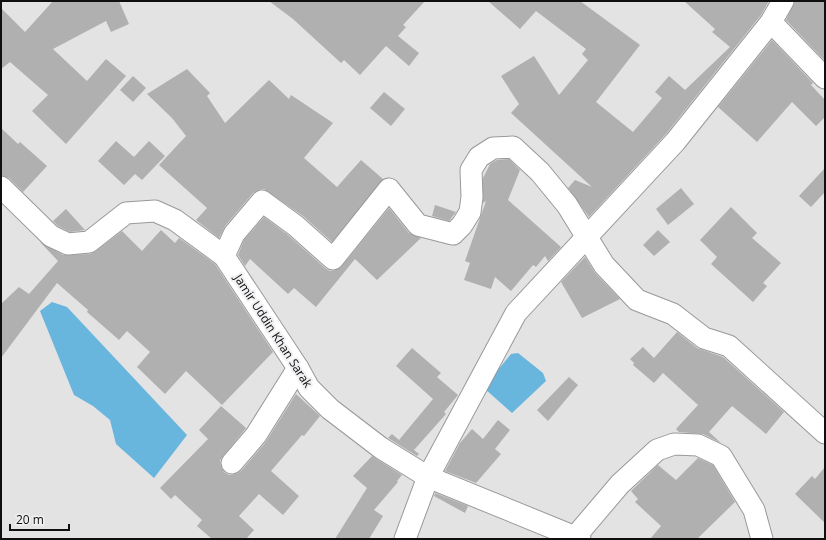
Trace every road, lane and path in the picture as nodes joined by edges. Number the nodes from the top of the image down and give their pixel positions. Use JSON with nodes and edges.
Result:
{"nodes":[{"id":1,"x":783,"y":1,"type":"edge"},
{"id":2,"x":771,"y":22,"type":"junction"},
{"id":3,"x":825,"y":78,"type":"edge"},
{"id":4,"x":1,"y":188,"type":"edge"},
{"id":5,"x":586,"y":237,"type":"junction"},
{"id":6,"x":224,"y":256,"type":"junction"},
{"id":7,"x":298,"y":368,"type":"junction"},
{"id":8,"x":825,"y":433,"type":"edge"},
{"id":9,"x":232,"y":463,"type":"dead end"},
{"id":10,"x":428,"y":477,"type":"junction"},
{"id":11,"x":578,"y":538,"type":"edge"},
{"id":12,"x":405,"y":539,"type":"edge"},
{"id":13,"x":762,"y":539,"type":"edge"}],
"edges":[{"from":1,"to":2,"type":"street"},
{"from":2,"to":3,"type":"street"},
{"from":2,"to":5,"type":"street"},
{"from":4,"to":6,"type":"street","name":"Jamir Uddin Khan Sarak"},
{"from":5,"to":6,"type":"street"},
{"from":5,"to":8,"type":"street"},
{"from":5,"to":10,"type":"street"},
{"from":6,"to":7,"type":"street","name":"Jamir Uddin Khan Sarak"},
{"from":7,"to":9,"type":"street"},
{"from":7,"to":10,"type":"street","name":"Jamir Uddin Khan Sarak"},
{"from":10,"to":11,"type":"street","name":"Jamir Uddin Khan Sarak"},
{"from":10,"to":12,"type":"street"},
{"from":11,"to":13,"type":"street"}]}
